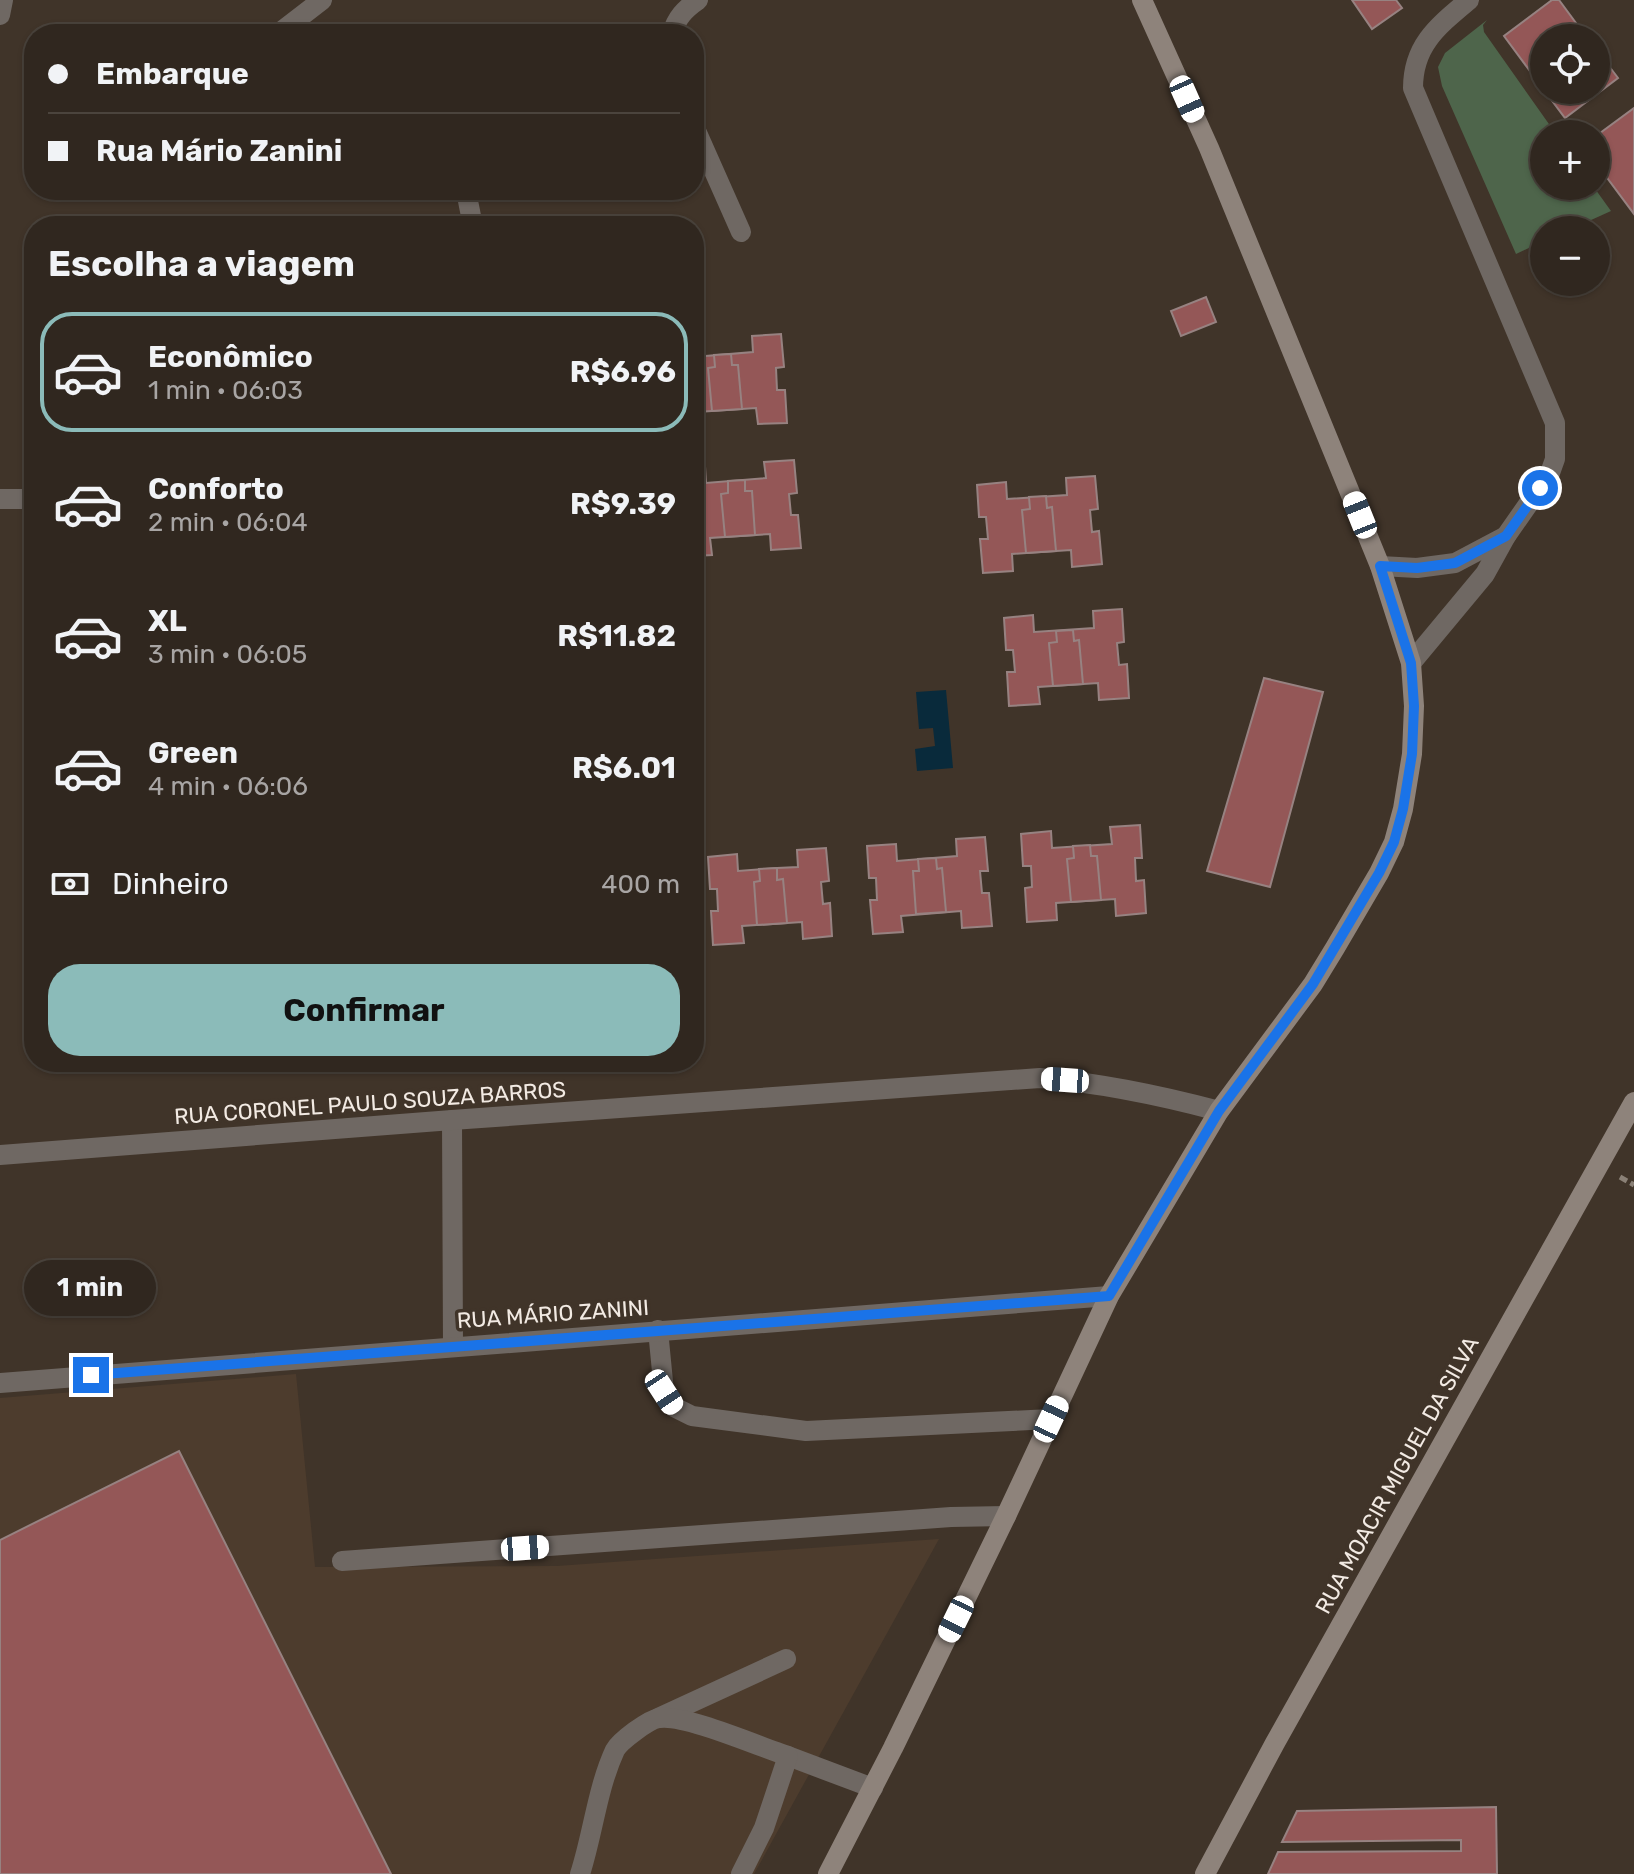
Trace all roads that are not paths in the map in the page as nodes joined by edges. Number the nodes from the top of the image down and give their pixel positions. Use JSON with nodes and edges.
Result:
{"nodes":[{"id":1,"x":3,"y":0,"type":"edge"},
{"id":2,"x":322,"y":0,"type":"edge"},
{"id":3,"x":698,"y":0,"type":"edge"},
{"id":4,"x":1142,"y":0,"type":"edge"},
{"id":5,"x":1469,"y":0,"type":"edge"},
{"id":6,"x":0,"y":15,"type":"edge"},
{"id":7,"x":291,"y":24,"type":"edge"},
{"id":8,"x":675,"y":24,"type":"edge"},
{"id":9,"x":704,"y":149,"type":"edge"},
{"id":10,"x":741,"y":232,"type":"dead end"},
{"id":11,"x":0,"y":499,"type":"edge"},
{"id":12,"x":24,"y":499,"type":"edge"},
{"id":13,"x":1506,"y":536,"type":"junction"},
{"id":14,"x":1380,"y":566,"type":"junction"},
{"id":15,"x":1411,"y":663,"type":"junction"},
{"id":16,"x":1634,"y":1102,"type":"edge"},
{"id":17,"x":1219,"y":1111,"type":"junction"},
{"id":18,"x":452,"y":1120,"type":"junction"},
{"id":19,"x":0,"y":1155,"type":"edge"},
{"id":20,"x":1109,"y":1296,"type":"junction"},
{"id":21,"x":658,"y":1330,"type":"junction"},
{"id":22,"x":453,"y":1346,"type":"junction"},
{"id":23,"x":0,"y":1383,"type":"edge"},
{"id":24,"x":1051,"y":1419,"type":"junction"},
{"id":25,"x":1006,"y":1516,"type":"junction"},
{"id":26,"x":342,"y":1561,"type":"dead end"},
{"id":27,"x":786,"y":1659,"type":"dead end"},
{"id":28,"x":658,"y":1718,"type":"junction"},
{"id":29,"x":788,"y":1756,"type":"junction"},
{"id":30,"x":873,"y":1788,"type":"junction"},
{"id":31,"x":584,"y":1872,"type":"edge"},
{"id":32,"x":741,"y":1874,"type":"edge"},
{"id":33,"x":828,"y":1874,"type":"edge"},
{"id":34,"x":1205,"y":1874,"type":"edge"}],
"edges":[{"from":1,"to":6,"type":"street"},
{"from":2,"to":7,"type":"street"},
{"from":3,"to":8,"type":"street"},
{"from":4,"to":14,"type":"main road"},
{"from":5,"to":13,"type":"street"},
{"from":9,"to":10,"type":"street"},
{"from":11,"to":12,"type":"street"},
{"from":13,"to":14,"type":"street"},
{"from":13,"to":15,"type":"street"},
{"from":14,"to":15,"type":"main road"},
{"from":15,"to":17,"type":"main road"},
{"from":16,"to":34,"type":"main road","name":"RUA MOACIR MIGUEL DA SILVA"},
{"from":17,"to":18,"type":"street","name":"RUA CORONEL PAULO SOUZA BARROS"},
{"from":17,"to":20,"type":"main road"},
{"from":18,"to":19,"type":"street","name":"RUA CORONEL PAULO SOUZA BARROS"},
{"from":18,"to":22,"type":"street"},
{"from":20,"to":21,"type":"street","name":"RUA MÁRIO ZANINI"},
{"from":20,"to":24,"type":"main road"},
{"from":21,"to":22,"type":"street","name":"RUA MÁRIO ZANINI"},
{"from":21,"to":24,"type":"street"},
{"from":22,"to":23,"type":"street","name":"RUA MÁRIO ZANINI"},
{"from":24,"to":25,"type":"main road"},
{"from":25,"to":26,"type":"street"},
{"from":25,"to":30,"type":"main road"},
{"from":27,"to":28,"type":"street"},
{"from":28,"to":29,"type":"street"},
{"from":28,"to":31,"type":"street"},
{"from":29,"to":30,"type":"street"},
{"from":29,"to":32,"type":"street"},
{"from":30,"to":33,"type":"main road"}]}
